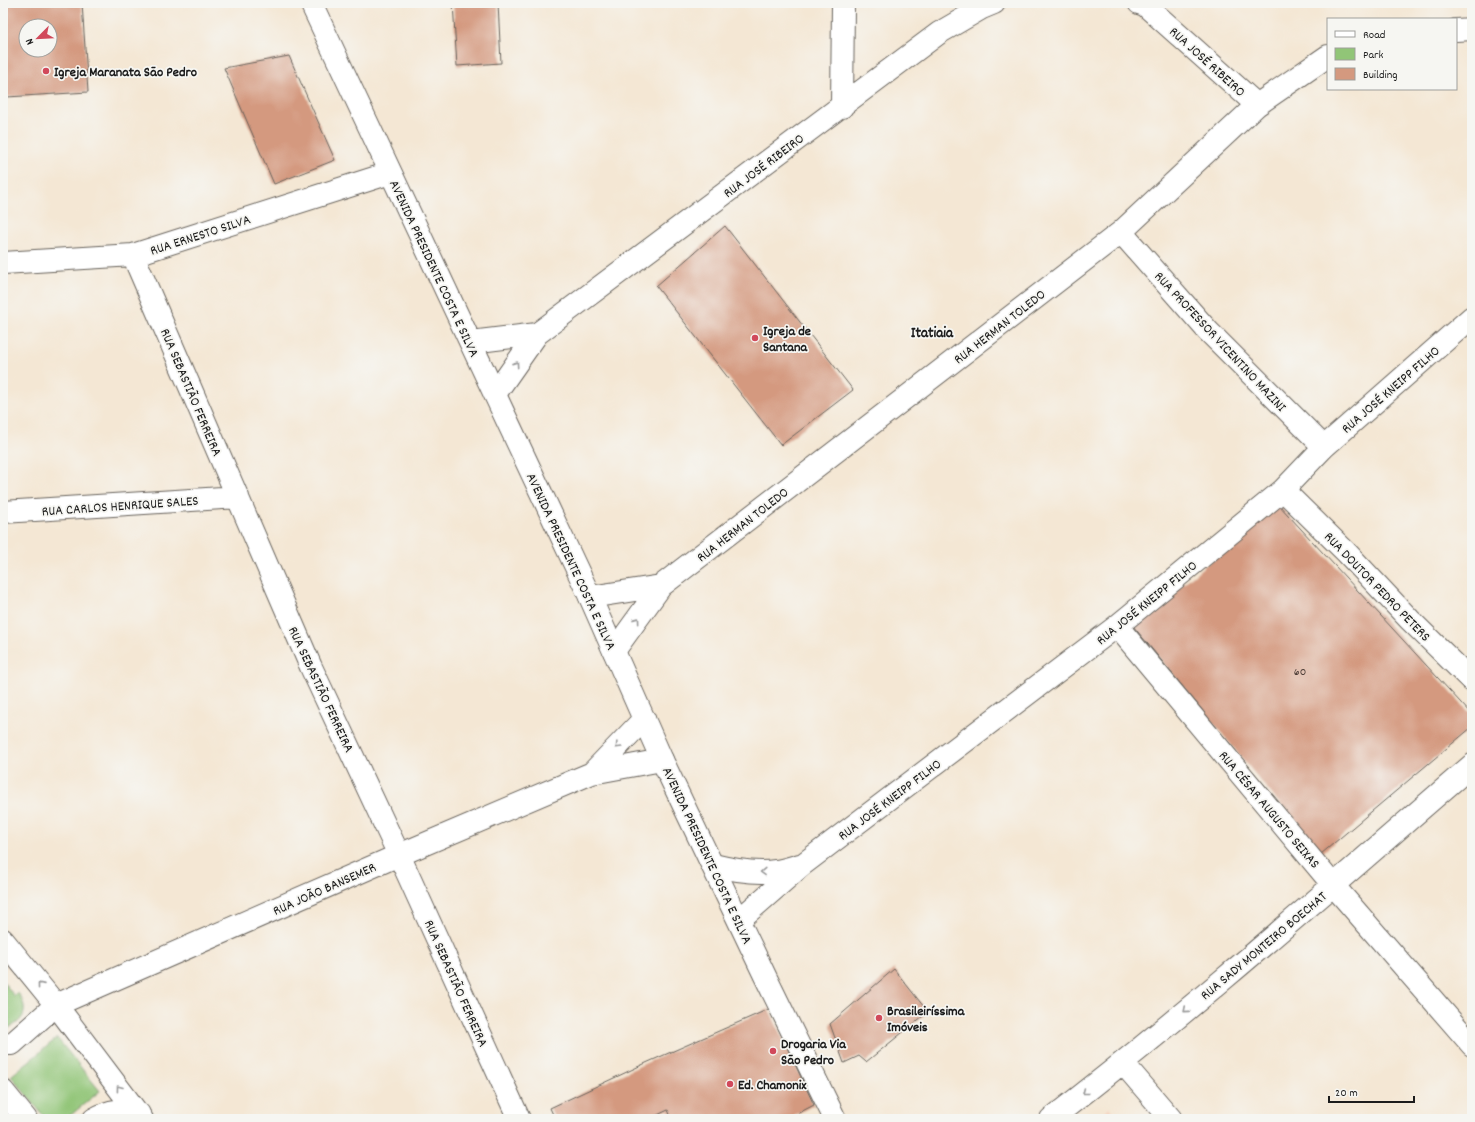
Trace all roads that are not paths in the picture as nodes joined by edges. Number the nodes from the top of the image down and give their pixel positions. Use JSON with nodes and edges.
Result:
{"nodes":[{"id":1,"x":311,"y":3,"type":"edge"},
{"id":2,"x":843,"y":3,"type":"edge"},
{"id":3,"x":994,"y":3,"type":"edge"},
{"id":4,"x":1139,"y":3,"type":"edge"},
{"id":5,"x":1472,"y":29,"type":"edge"},
{"id":6,"x":1457,"y":30,"type":"edge"},
{"id":7,"x":1327,"y":57,"type":"edge"},
{"id":8,"x":1257,"y":105,"type":"junction"},
{"id":9,"x":842,"y":106,"type":"junction"},
{"id":10,"x":390,"y":173,"type":"junction"},
{"id":11,"x":1121,"y":232,"type":"junction"},
{"id":12,"x":133,"y":255,"type":"junction"},
{"id":13,"x":3,"y":263,"type":"edge"},
{"id":14,"x":1472,"y":317,"type":"edge"},
{"id":15,"x":537,"y":334,"type":"junction"},
{"id":16,"x":471,"y":342,"type":"junction"},
{"id":17,"x":495,"y":394,"type":"junction"},
{"id":18,"x":1324,"y":447,"type":"junction"},
{"id":19,"x":1283,"y":490,"type":"junction"},
{"id":20,"x":238,"y":497,"type":"junction"},
{"id":21,"x":3,"y":512,"type":"edge"},
{"id":22,"x":661,"y":586,"type":"junction"},
{"id":23,"x":590,"y":597,"type":"junction"},
{"id":24,"x":1117,"y":626,"type":"junction"},
{"id":25,"x":614,"y":651,"type":"junction"},
{"id":26,"x":1472,"y":681,"type":"edge"},
{"id":27,"x":644,"y":719,"type":"junction"},
{"id":28,"x":662,"y":760,"type":"junction"},
{"id":29,"x":1472,"y":765,"type":"edge"},
{"id":30,"x":592,"y":773,"type":"junction"},
{"id":31,"x":399,"y":855,"type":"junction"},
{"id":32,"x":713,"y":865,"type":"junction"},
{"id":33,"x":802,"y":865,"type":"junction"},
{"id":34,"x":1333,"y":885,"type":"junction"},
{"id":35,"x":740,"y":920,"type":"junction"},
{"id":36,"x":3,"y":940,"type":"edge"},
{"id":37,"x":56,"y":1005,"type":"junction"},
{"id":38,"x":3,"y":1044,"type":"edge"},
{"id":39,"x":1472,"y":1045,"type":"edge"},
{"id":40,"x":1123,"y":1063,"type":"junction"},
{"id":41,"x":3,"y":1091,"type":"edge"},
{"id":42,"x":140,"y":1117,"type":"edge"},
{"id":43,"x":26,"y":1119,"type":"edge"},
{"id":44,"x":94,"y":1119,"type":"edge"},
{"id":45,"x":519,"y":1119,"type":"edge"},
{"id":46,"x":835,"y":1119,"type":"edge"},
{"id":47,"x":1051,"y":1119,"type":"edge"},
{"id":48,"x":1171,"y":1119,"type":"edge"}],
"edges":[{"from":1,"to":10,"type":"street","name":"AVENIDA PRESIDENTE COSTA E SILVA"},
{"from":2,"to":9,"type":"street"},
{"from":3,"to":9,"type":"street","name":"RUA JOSÉ RIBEIRO"},
{"from":4,"to":8,"type":"street","name":"RUA JOSÉ RIBEIRO"},
{"from":5,"to":6,"type":"street"},
{"from":7,"to":8,"type":"street","name":"RUA HERMAN TOLEDO"},
{"from":8,"to":11,"type":"street","name":"RUA HERMAN TOLEDO"},
{"from":9,"to":15,"type":"street","name":"RUA JOSÉ RIBEIRO"},
{"from":10,"to":12,"type":"street","name":"RUA ERNESTO SILVA"},
{"from":10,"to":16,"type":"street","name":"AVENIDA PRESIDENTE COSTA E SILVA"},
{"from":11,"to":18,"type":"street","name":"RUA PROFESSOR VICENTINO MAZINI"},
{"from":11,"to":22,"type":"street","name":"RUA HERMAN TOLEDO"},
{"from":12,"to":13,"type":"street","name":"RUA ERNESTO SILVA"},
{"from":12,"to":20,"type":"street","name":"RUA SEBASTIÃO FERREIRA"},
{"from":14,"to":18,"type":"street","name":"RUA JOSÉ KNEIPP FILHO"},
{"from":15,"to":16,"type":"street","name":"RUA JOSÉ RIBEIRO"},
{"from":17,"to":15,"type":"street","name":"RUA JOSÉ RIBEIRO","one_way":true},
{"from":16,"to":17,"type":"street","name":"AVENIDA PRESIDENTE COSTA E SILVA"},
{"from":17,"to":23,"type":"street","name":"AVENIDA PRESIDENTE COSTA E SILVA"},
{"from":18,"to":19,"type":"street","name":"RUA JOSÉ KNEIPP FILHO"},
{"from":19,"to":24,"type":"street","name":"RUA JOSÉ KNEIPP FILHO"},
{"from":19,"to":26,"type":"street","name":"RUA DOUTOR PEDRO PETERS"},
{"from":20,"to":21,"type":"street","name":"RUA CARLOS HENRIQUE SALES"},
{"from":20,"to":31,"type":"street","name":"RUA SEBASTIÃO FERREIRA"},
{"from":22,"to":23,"type":"street","name":"RUA HERMAN TOLEDO"},
{"from":25,"to":22,"type":"street","name":"RUA HERMAN TOLEDO","one_way":true},
{"from":23,"to":25,"type":"street","name":"AVENIDA PRESIDENTE COSTA E SILVA"},
{"from":24,"to":33,"type":"street","name":"RUA JOSÉ KNEIPP FILHO"},
{"from":24,"to":34,"type":"street","name":"RUA CÉSAR AUGUSTO SEIXAS"},
{"from":25,"to":27,"type":"street","name":"AVENIDA PRESIDENTE COSTA E SILVA"},
{"from":27,"to":28,"type":"street","name":"AVENIDA PRESIDENTE COSTA E SILVA"},
{"from":27,"to":30,"type":"street","name":"RUA JOÃO BANSEMER","one_way":true},
{"from":28,"to":30,"type":"street","name":"RUA JOÃO BANSEMER"},
{"from":28,"to":32,"type":"street","name":"AVENIDA PRESIDENTE COSTA E SILVA"},
{"from":29,"to":34,"type":"street","name":"RUA SADY MONTEIRO BOECHAT"},
{"from":30,"to":31,"type":"street","name":"RUA JOÃO BANSEMER"},
{"from":31,"to":37,"type":"street","name":"RUA JOÃO BANSEMER"},
{"from":31,"to":45,"type":"street","name":"RUA SEBASTIÃO FERREIRA"},
{"from":33,"to":32,"type":"street","name":"RUA JOSÉ KNEIPP FILHO","one_way":true},
{"from":32,"to":35,"type":"street","name":"AVENIDA PRESIDENTE COSTA E SILVA"},
{"from":33,"to":35,"type":"street","name":"RUA JOSÉ KNEIPP FILHO"},
{"from":34,"to":39,"type":"street","name":"RUA CÉSAR AUGUSTO SEIXAS"},
{"from":34,"to":40,"type":"street","name":"RUA SADY MONTEIRO BOECHAT","one_way":true},
{"from":35,"to":46,"type":"street","name":"AVENIDA PRESIDENTE COSTA E SILVA"},
{"from":37,"to":36,"type":"street","one_way":true},
{"from":37,"to":38,"type":"street","name":"RUA JOÃO BANSEMER"},
{"from":42,"to":37,"type":"street","one_way":true},
{"from":40,"to":47,"type":"street","name":"RUA SADY MONTEIRO BOECHAT","one_way":true},
{"from":40,"to":48,"type":"street"},
{"from":41,"to":43,"type":"street"},
{"from":42,"to":44,"type":"street"}]}
